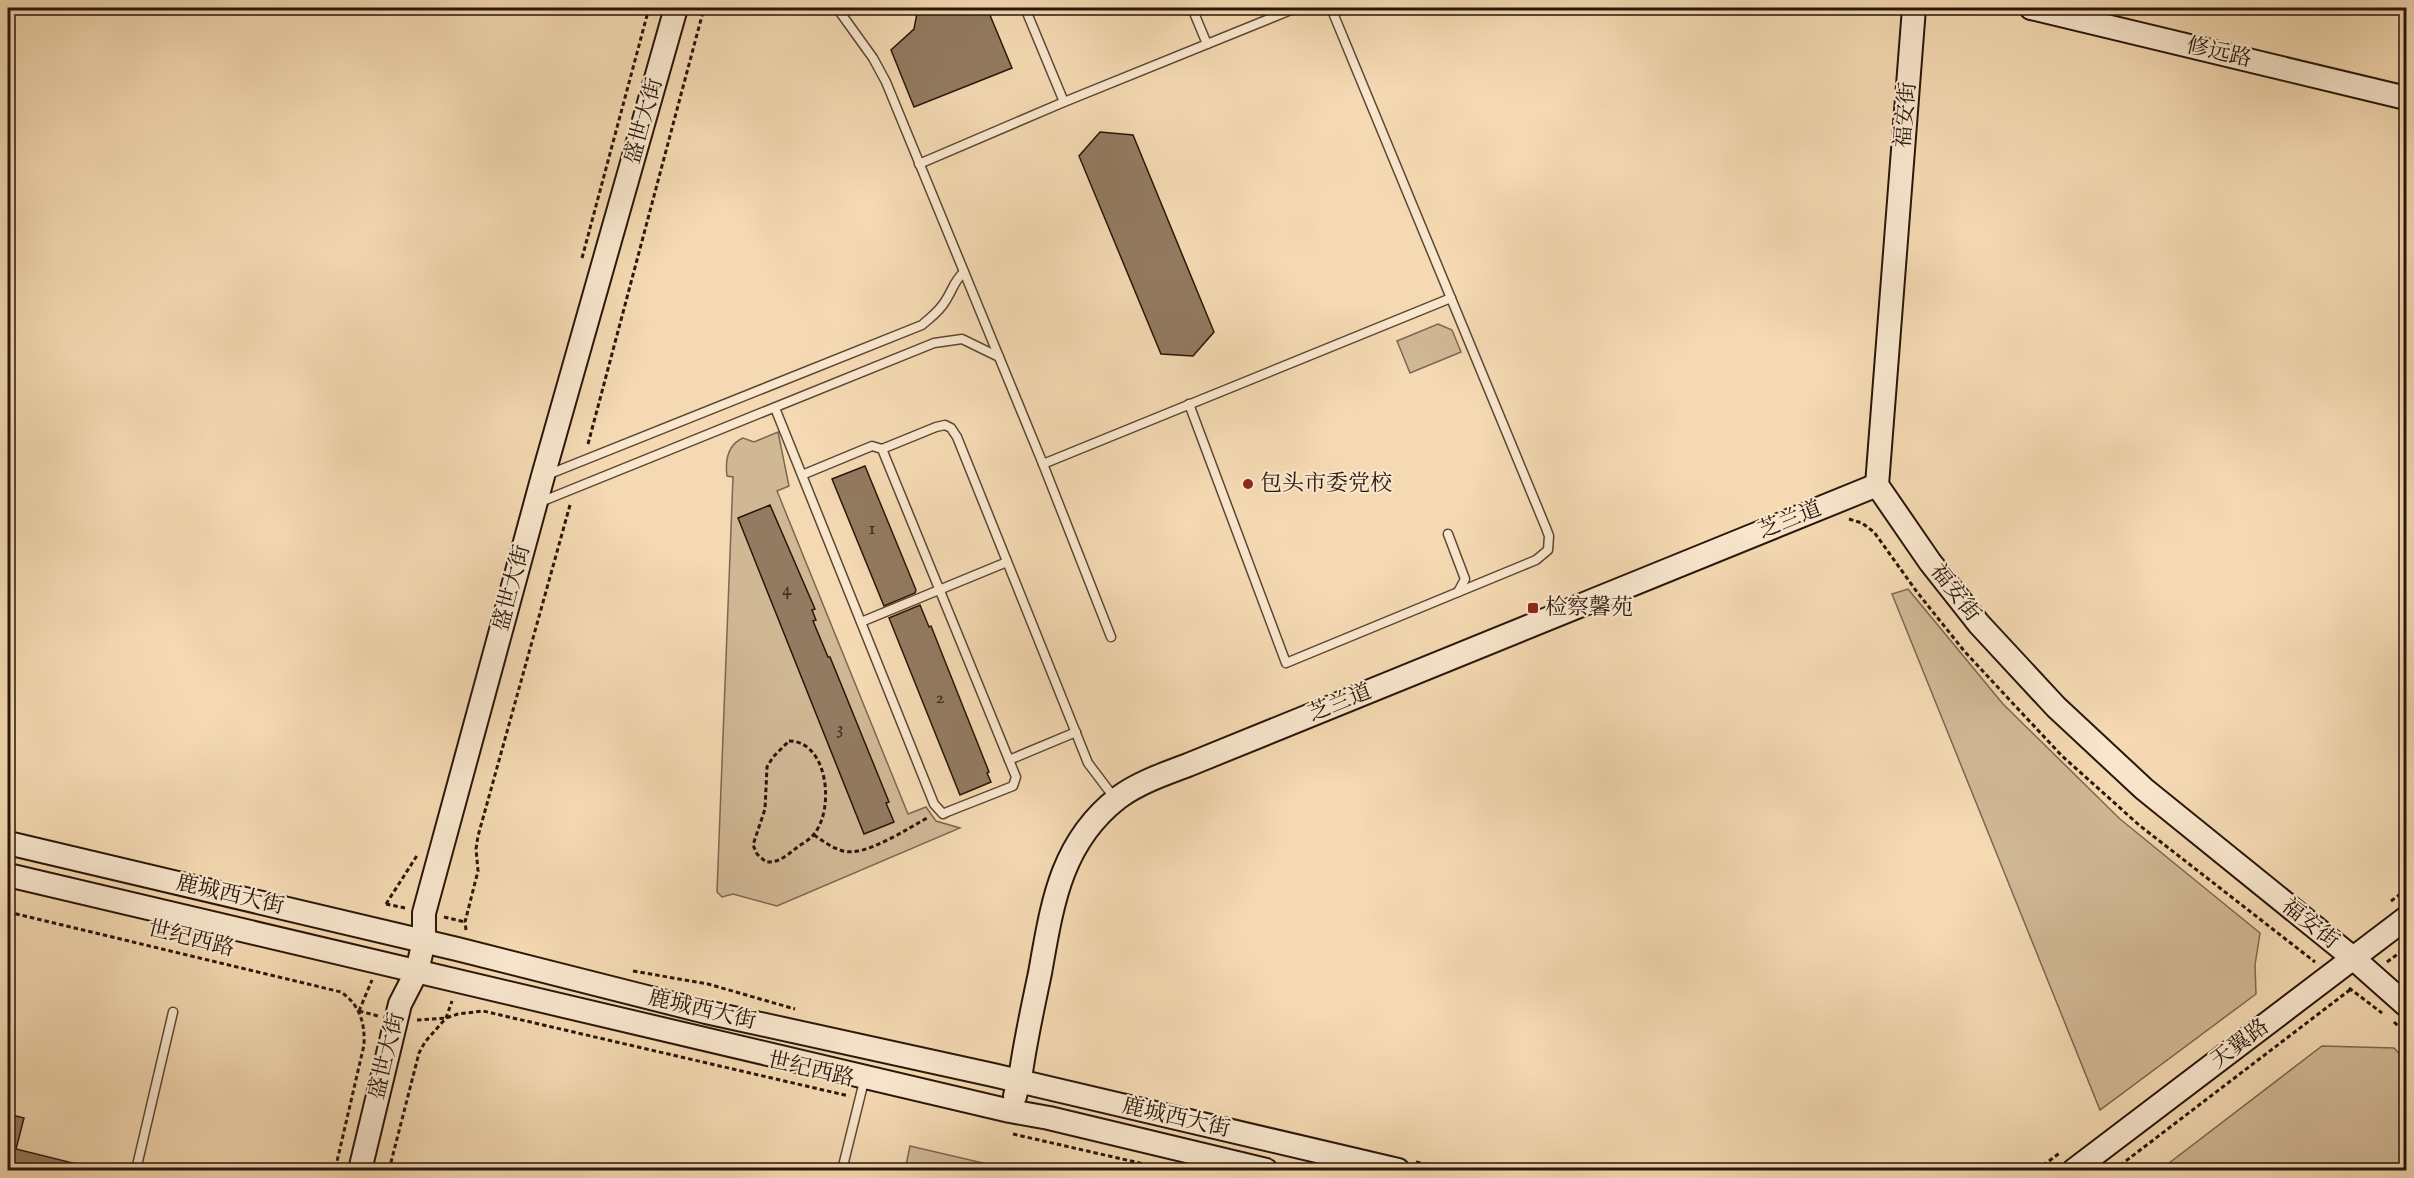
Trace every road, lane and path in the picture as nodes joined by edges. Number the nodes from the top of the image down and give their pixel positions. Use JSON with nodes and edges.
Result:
{"nodes":[{"id":1,"x":676,"y":8,"type":"edge"},
{"id":2,"x":837,"y":8,"type":"edge"},
{"id":3,"x":1025,"y":8,"type":"edge"},
{"id":4,"x":1192,"y":8,"type":"edge"},
{"id":5,"x":1296,"y":8,"type":"edge"},
{"id":6,"x":1331,"y":8,"type":"edge"},
{"id":7,"x":1914,"y":8,"type":"edge"},
{"id":8,"x":2031,"y":8,"type":"edge"},
{"id":9,"x":1207,"y":44,"type":"junction"},
{"id":10,"x":2406,"y":98,"type":"edge"},
{"id":11,"x":1064,"y":102,"type":"junction"},
{"id":12,"x":919,"y":164,"type":"junction"},
{"id":13,"x":964,"y":272,"type":"junction"},
{"id":14,"x":1451,"y":298,"type":"junction"},
{"id":15,"x":999,"y":357,"type":"junction"},
{"id":16,"x":1189,"y":404,"type":"junction"},
{"id":17,"x":775,"y":408,"type":"junction"},
{"id":18,"x":882,"y":449,"type":"junction"},
{"id":19,"x":1043,"y":464,"type":"junction"},
{"id":20,"x":802,"y":475,"type":"junction"},
{"id":21,"x":543,"y":476,"type":"junction"},
{"id":22,"x":1877,"y":485,"type":"junction"},
{"id":23,"x":535,"y":505,"type":"junction"},
{"id":24,"x":1845,"y":518,"type":"dead end"},
{"id":25,"x":1853,"y":519,"type":"dead end"},
{"id":26,"x":1448,"y":534,"type":"dead end"},
{"id":27,"x":1007,"y":562,"type":"junction"},
{"id":28,"x":940,"y":590,"type":"junction"},
{"id":29,"x":1458,"y":592,"type":"junction"},
{"id":30,"x":861,"y":622,"type":"junction"},
{"id":31,"x":1111,"y":637,"type":"dead end"},
{"id":32,"x":1076,"y":732,"type":"junction"},
{"id":33,"x":1009,"y":760,"type":"junction"},
{"id":34,"x":1116,"y":800,"type":"junction"},
{"id":35,"x":939,"y":812,"type":"junction"},
{"id":36,"x":813,"y":835,"type":"junction"},
{"id":37,"x":8,"y":843,"type":"edge"},
{"id":38,"x":8,"y":875,"type":"edge"},
{"id":39,"x":8,"y":912,"type":"edge"},
{"id":40,"x":2406,"y":918,"type":"edge"},
{"id":41,"x":424,"y":941,"type":"junction"},
{"id":42,"x":2406,"y":948,"type":"edge"},
{"id":43,"x":2354,"y":958,"type":"junction"},
{"id":44,"x":417,"y":971,"type":"junction"},
{"id":45,"x":2371,"y":974,"type":"junction"},
{"id":46,"x":2406,"y":1005,"type":"edge"},
{"id":47,"x":359,"y":1011,"type":"joint"},
{"id":48,"x":173,"y":1012,"type":"dead end"},
{"id":49,"x":446,"y":1018,"type":"joint"},
{"id":50,"x":1019,"y":1081,"type":"junction"},
{"id":51,"x":862,"y":1088,"type":"junction"},
{"id":52,"x":1007,"y":1121,"type":"junction"},
{"id":53,"x":1350,"y":1165,"type":"edge"},
{"id":54,"x":136,"y":1170,"type":"edge"},
{"id":55,"x":335,"y":1170,"type":"edge"},
{"id":56,"x":360,"y":1170,"type":"edge"},
{"id":57,"x":389,"y":1170,"type":"edge"},
{"id":58,"x":842,"y":1170,"type":"edge"},
{"id":59,"x":1170,"y":1170,"type":"edge"},
{"id":60,"x":1266,"y":1170,"type":"edge"},
{"id":61,"x":1398,"y":1170,"type":"edge"},
{"id":62,"x":2074,"y":1170,"type":"edge"},
{"id":63,"x":2114,"y":1170,"type":"edge"}],
"edges":[{"from":1,"to":21,"type":"street","name":"盛世大街"},
{"from":2,"to":12,"type":"lane"},
{"from":3,"to":11,"type":"lane"},
{"from":4,"to":9,"type":"lane"},
{"from":5,"to":9,"type":"lane"},
{"from":6,"to":14,"type":"lane"},
{"from":7,"to":22,"type":"street","name":"福安街"},
{"from":8,"to":10,"type":"street","name":"修远路"},
{"from":9,"to":11,"type":"lane"},
{"from":11,"to":12,"type":"lane"},
{"from":12,"to":13,"type":"lane"},
{"from":13,"to":15,"type":"lane"},
{"from":13,"to":21,"type":"lane"},
{"from":14,"to":16,"type":"lane"},
{"from":14,"to":29,"type":"lane"},
{"from":15,"to":17,"type":"lane"},
{"from":15,"to":19,"type":"lane"},
{"from":16,"to":19,"type":"lane"},
{"from":16,"to":29,"type":"lane"},
{"from":17,"to":20,"type":"lane"},
{"from":17,"to":23,"type":"lane"},
{"from":18,"to":20,"type":"lane"},
{"from":18,"to":27,"type":"lane"},
{"from":18,"to":28,"type":"lane"},
{"from":19,"to":31,"type":"lane"},
{"from":20,"to":30,"type":"lane"},
{"from":21,"to":23,"type":"street","name":"盛世大街"},
{"from":22,"to":34,"type":"street","name":"芝兰道"},
{"from":22,"to":43,"type":"street","name":"福安街"},
{"from":23,"to":41,"type":"street","name":"盛世大街"},
{"from":24,"to":25,"type":"path"},
{"from":26,"to":29,"type":"lane"},
{"from":27,"to":28,"type":"lane"},
{"from":27,"to":32,"type":"lane"},
{"from":28,"to":30,"type":"lane"},
{"from":28,"to":33,"type":"lane"},
{"from":30,"to":35,"type":"lane"},
{"from":32,"to":33,"type":"lane"},
{"from":32,"to":34,"type":"lane"},
{"from":33,"to":35,"type":"lane"},
{"from":34,"to":50,"type":"street","name":"芝兰道"},
{"from":35,"to":36,"type":"path"},
{"from":36,"to":36,"type":"path"},
{"from":37,"to":41,"type":"street","name":"鹿城西大街"},
{"from":38,"to":44,"type":"street","name":"鹿城西大街"},
{"from":39,"to":47,"type":"path","name":"世纪西路"},
{"from":40,"to":43,"type":"street","name":"天翼路"},
{"from":41,"to":44,"type":"street","name":"盛世大街"},
{"from":41,"to":50,"type":"street","name":"鹿城西大街"},
{"from":42,"to":45,"type":"path","name":"天翼路"},
{"from":43,"to":45,"type":"street","name":"福安街"},
{"from":43,"to":62,"type":"street","name":"天翼路"},
{"from":44,"to":51,"type":"street","name":"鹿城西大街"},
{"from":44,"to":56,"type":"street","name":"盛世大街"},
{"from":45,"to":46,"type":"street","name":"福安街"},
{"from":45,"to":63,"type":"path","name":"天翼路"},
{"from":47,"to":55,"type":"path","name":"盛世大街"},
{"from":48,"to":54,"type":"lane"},
{"from":49,"to":51,"type":"path","name":"世纪西路"},
{"from":49,"to":57,"type":"path","name":"盛世大街"},
{"from":50,"to":52,"type":"street","name":"芝兰道"},
{"from":50,"to":53,"type":"street","name":"鹿城西大街"},
{"from":51,"to":52,"type":"street","name":"鹿城西大街"},
{"from":51,"to":58,"type":"lane"},
{"from":52,"to":59,"type":"path"},
{"from":52,"to":60,"type":"street","name":"鹿城西大街"},
{"from":53,"to":61,"type":"street","name":"鹿城西大街"}]}
